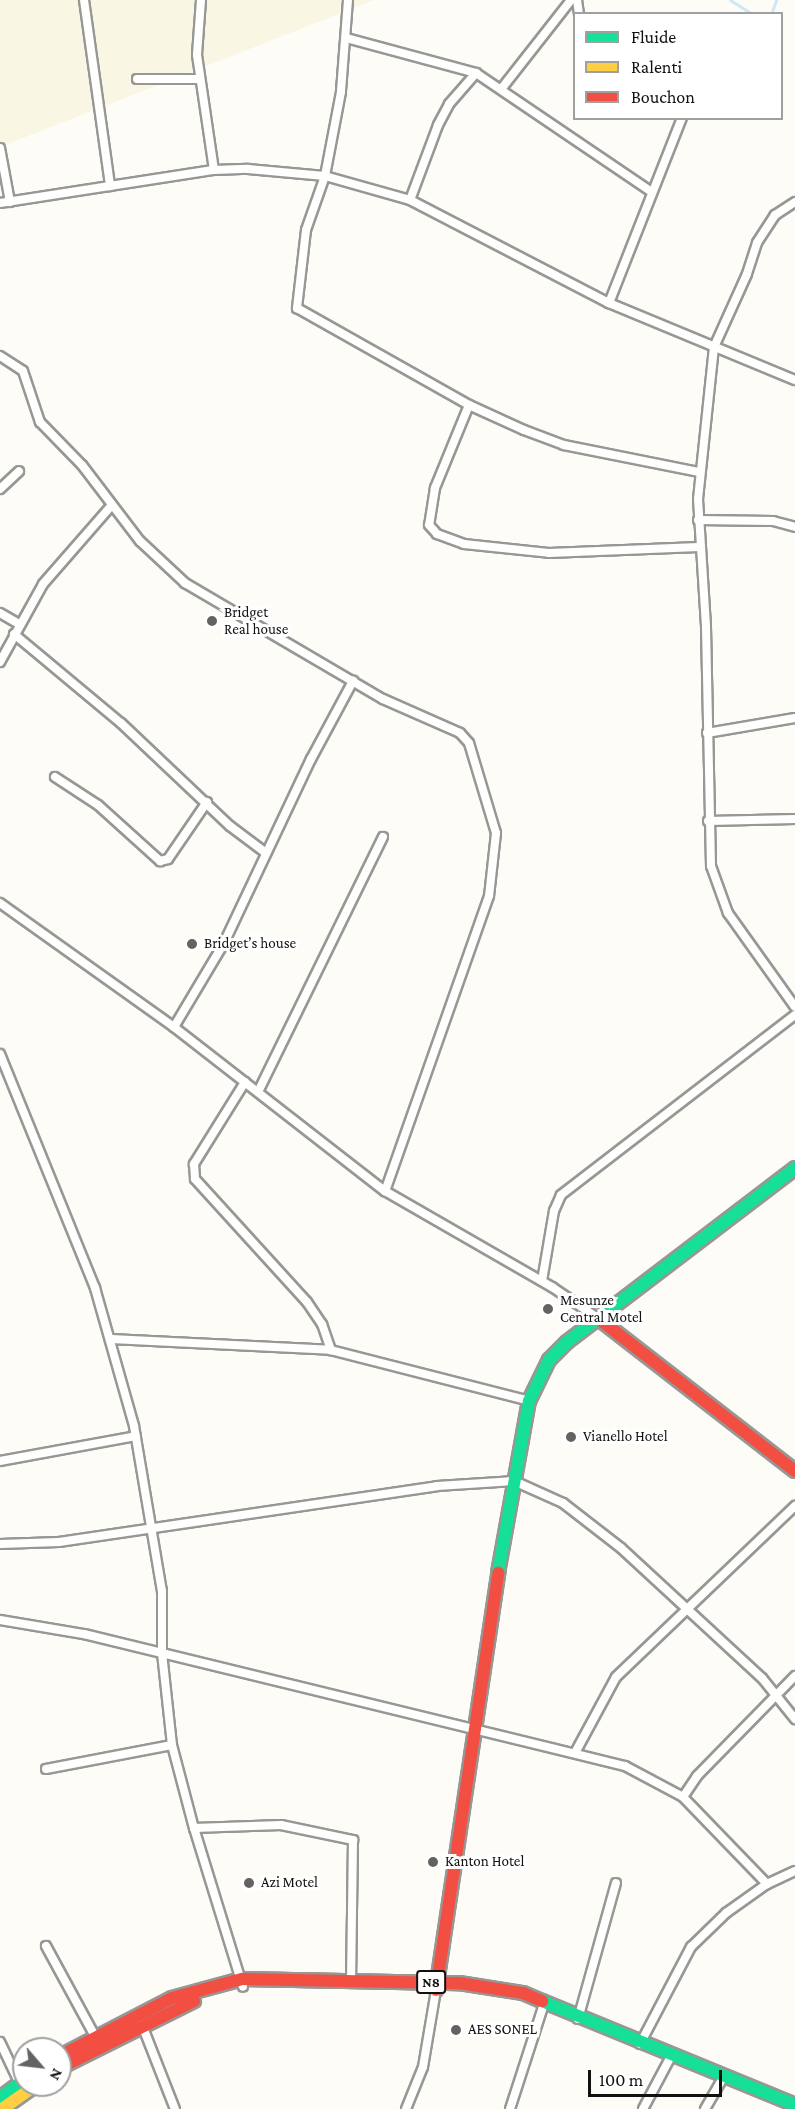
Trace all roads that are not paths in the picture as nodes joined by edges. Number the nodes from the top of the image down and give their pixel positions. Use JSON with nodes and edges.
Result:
{"nodes":[{"id":1,"x":84,"y":0,"type":"edge"},
{"id":2,"x":201,"y":0,"type":"edge"},
{"id":3,"x":348,"y":0,"type":"edge"},
{"id":4,"x":572,"y":0,"type":"edge"},
{"id":5,"x":346,"y":38,"type":"junction"},
{"id":6,"x":476,"y":73,"type":"junction"},
{"id":7,"x":137,"y":79,"type":"dead end"},
{"id":8,"x":198,"y":79,"type":"junction"},
{"id":9,"x":502,"y":88,"type":"junction"},
{"id":10,"x":681,"y":120,"type":"edge"},
{"id":11,"x":0,"y":148,"type":"edge"},
{"id":12,"x":214,"y":170,"type":"junction"},
{"id":13,"x":325,"y":176,"type":"junction"},
{"id":14,"x":110,"y":186,"type":"junction"},
{"id":15,"x":650,"y":191,"type":"junction"},
{"id":16,"x":410,"y":200,"type":"junction"},
{"id":17,"x":795,"y":201,"type":"edge"},
{"id":18,"x":10,"y":202,"type":"junction"},
{"id":19,"x":0,"y":203,"type":"edge"},
{"id":20,"x":609,"y":303,"type":"junction"},
{"id":21,"x":714,"y":346,"type":"junction"},
{"id":22,"x":0,"y":356,"type":"edge"},
{"id":23,"x":795,"y":380,"type":"edge"},
{"id":24,"x":469,"y":405,"type":"junction"},
{"id":25,"x":19,"y":471,"type":"dead end"},
{"id":26,"x":699,"y":472,"type":"junction"},
{"id":27,"x":0,"y":489,"type":"edge"},
{"id":28,"x":111,"y":506,"type":"junction"},
{"id":29,"x":698,"y":520,"type":"junction"},
{"id":30,"x":795,"y":527,"type":"edge"},
{"id":31,"x":699,"y":547,"type":"junction"},
{"id":32,"x":0,"y":613,"type":"edge"},
{"id":33,"x":19,"y":624,"type":"junction"},
{"id":34,"x":14,"y":634,"type":"junction"},
{"id":35,"x":0,"y":662,"type":"edge"},
{"id":36,"x":353,"y":681,"type":"junction"},
{"id":37,"x":795,"y":718,"type":"edge"},
{"id":38,"x":707,"y":733,"type":"junction"},
{"id":39,"x":55,"y":777,"type":"dead end"},
{"id":40,"x":207,"y":802,"type":"junction"},
{"id":41,"x":795,"y":819,"type":"edge"},
{"id":42,"x":708,"y":821,"type":"junction"},
{"id":43,"x":383,"y":837,"type":"dead end"},
{"id":44,"x":266,"y":853,"type":"junction"},
{"id":45,"x":0,"y":903,"type":"edge"},
{"id":46,"x":795,"y":1007,"type":"edge"},
{"id":47,"x":795,"y":1015,"type":"edge"},
{"id":48,"x":174,"y":1027,"type":"junction"},
{"id":49,"x":0,"y":1054,"type":"edge"},
{"id":50,"x":245,"y":1082,"type":"junction"},
{"id":51,"x":258,"y":1092,"type":"junction"},
{"id":52,"x":795,"y":1168,"type":"edge"},
{"id":53,"x":386,"y":1191,"type":"junction"},
{"id":54,"x":542,"y":1281,"type":"junction"},
{"id":55,"x":599,"y":1319,"type":"junction"},
{"id":56,"x":110,"y":1339,"type":"junction"},
{"id":57,"x":331,"y":1350,"type":"junction"},
{"id":58,"x":529,"y":1401,"type":"junction"},
{"id":59,"x":136,"y":1436,"type":"junction"},
{"id":60,"x":0,"y":1461,"type":"edge"},
{"id":61,"x":795,"y":1471,"type":"edge"},
{"id":62,"x":514,"y":1481,"type":"junction"},
{"id":63,"x":795,"y":1506,"type":"edge"},
{"id":64,"x":153,"y":1528,"type":"junction"},
{"id":65,"x":0,"y":1544,"type":"edge"},
{"id":66,"x":690,"y":1607,"type":"junction"},
{"id":67,"x":0,"y":1620,"type":"edge"},
{"id":68,"x":162,"y":1653,"type":"junction"},
{"id":69,"x":795,"y":1676,"type":"edge"},
{"id":70,"x":778,"y":1695,"type":"junction"},
{"id":71,"x":795,"y":1719,"type":"edge"},
{"id":72,"x":475,"y":1732,"type":"junction"},
{"id":73,"x":172,"y":1745,"type":"junction"},
{"id":74,"x":576,"y":1751,"type":"junction"},
{"id":75,"x":46,"y":1770,"type":"dead end"},
{"id":76,"x":683,"y":1797,"type":"junction"},
{"id":77,"x":194,"y":1828,"type":"junction"},
{"id":78,"x":794,"y":1871,"type":"edge"},
{"id":79,"x":795,"y":1882,"type":"edge"},
{"id":80,"x":616,"y":1883,"type":"dead end"},
{"id":81,"x":767,"y":1884,"type":"junction"},
{"id":82,"x":46,"y":1946,"type":"dead end"},
{"id":83,"x":351,"y":1979,"type":"junction"},
{"id":84,"x":243,"y":1983,"type":"junction"},
{"id":85,"x":437,"y":1986,"type":"junction"},
{"id":86,"x":543,"y":2007,"type":"junction"},
{"id":87,"x":578,"y":2017,"type":"junction"},
{"id":88,"x":139,"y":2019,"type":"junction"},
{"id":89,"x":97,"y":2040,"type":"junction"},
{"id":90,"x":0,"y":2042,"type":"edge"},
{"id":91,"x":640,"y":2044,"type":"junction"},
{"id":92,"x":72,"y":2051,"type":"edge"},
{"id":93,"x":72,"y":2059,"type":"edge"},
{"id":94,"x":669,"y":2060,"type":"junction"},
{"id":95,"x":12,"y":2062,"type":"edge"},
{"id":96,"x":723,"y":2078,"type":"junction"},
{"id":97,"x":14,"y":2097,"type":"edge"},
{"id":98,"x":795,"y":2105,"type":"edge"},
{"id":99,"x":2,"y":2109,"type":"edge"},
{"id":100,"x":175,"y":2109,"type":"edge"},
{"id":101,"x":406,"y":2109,"type":"edge"},
{"id":102,"x":510,"y":2109,"type":"edge"},
{"id":103,"x":643,"y":2109,"type":"edge"},
{"id":104,"x":705,"y":2109,"type":"edge"},
{"id":105,"x":783,"y":2109,"type":"edge"}],
"edges":[{"from":1,"to":14,"type":"street"},
{"from":2,"to":8,"type":"street"},
{"from":3,"to":5,"type":"street"},
{"from":4,"to":9,"type":"street"},
{"from":5,"to":6,"type":"street"},
{"from":5,"to":13,"type":"street"},
{"from":6,"to":9,"type":"street"},
{"from":6,"to":16,"type":"street"},
{"from":7,"to":8,"type":"street"},
{"from":8,"to":12,"type":"street"},
{"from":9,"to":15,"type":"street"},
{"from":10,"to":15,"type":"street"},
{"from":11,"to":18,"type":"street"},
{"from":12,"to":13,"type":"street"},
{"from":12,"to":14,"type":"street"},
{"from":13,"to":16,"type":"street"},
{"from":13,"to":24,"type":"street"},
{"from":14,"to":18,"type":"street"},
{"from":15,"to":20,"type":"street"},
{"from":16,"to":20,"type":"street"},
{"from":17,"to":21,"type":"street"},
{"from":18,"to":19,"type":"street"},
{"from":20,"to":21,"type":"street"},
{"from":21,"to":23,"type":"street"},
{"from":21,"to":26,"type":"street"},
{"from":22,"to":28,"type":"street"},
{"from":24,"to":26,"type":"street"},
{"from":24,"to":31,"type":"street"},
{"from":25,"to":27,"type":"street"},
{"from":26,"to":29,"type":"street"},
{"from":28,"to":33,"type":"street"},
{"from":28,"to":36,"type":"street"},
{"from":29,"to":30,"type":"street"},
{"from":29,"to":31,"type":"street"},
{"from":31,"to":38,"type":"street"},
{"from":32,"to":33,"type":"street"},
{"from":33,"to":34,"type":"street"},
{"from":34,"to":35,"type":"street"},
{"from":34,"to":40,"type":"street"},
{"from":36,"to":44,"type":"street"},
{"from":36,"to":53,"type":"street"},
{"from":37,"to":38,"type":"street"},
{"from":38,"to":42,"type":"street"},
{"from":39,"to":40,"type":"street"},
{"from":40,"to":44,"type":"street"},
{"from":41,"to":42,"type":"street"},
{"from":42,"to":46,"type":"street"},
{"from":43,"to":51,"type":"street"},
{"from":44,"to":48,"type":"street"},
{"from":45,"to":48,"type":"street"},
{"from":47,"to":54,"type":"street"},
{"from":48,"to":50,"type":"street"},
{"from":49,"to":56,"type":"street"},
{"from":50,"to":51,"type":"street"},
{"from":50,"to":57,"type":"street"},
{"from":51,"to":53,"type":"street"},
{"from":52,"to":55,"type":"main road"},
{"from":53,"to":54,"type":"street"},
{"from":54,"to":55,"type":"street"},
{"from":55,"to":58,"type":"main road"},
{"from":55,"to":61,"type":"main road"},
{"from":56,"to":57,"type":"street"},
{"from":56,"to":59,"type":"street"},
{"from":57,"to":58,"type":"street"},
{"from":58,"to":62,"type":"main road"},
{"from":59,"to":60,"type":"street"},
{"from":59,"to":64,"type":"street"},
{"from":62,"to":64,"type":"street"},
{"from":62,"to":66,"type":"street"},
{"from":62,"to":72,"type":"main road"},
{"from":63,"to":66,"type":"street"},
{"from":64,"to":65,"type":"street"},
{"from":64,"to":68,"type":"street"},
{"from":66,"to":70,"type":"street"},
{"from":66,"to":74,"type":"street"},
{"from":67,"to":68,"type":"street"},
{"from":68,"to":72,"type":"street"},
{"from":68,"to":73,"type":"street"},
{"from":69,"to":70,"type":"street"},
{"from":70,"to":71,"type":"street"},
{"from":70,"to":76,"type":"street"},
{"from":72,"to":74,"type":"street"},
{"from":72,"to":85,"type":"main road"},
{"from":73,"to":75,"type":"street"},
{"from":73,"to":77,"type":"street"},
{"from":74,"to":76,"type":"street"},
{"from":76,"to":81,"type":"street"},
{"from":77,"to":83,"type":"street"},
{"from":77,"to":84,"type":"street"},
{"from":78,"to":79,"type":"street"},
{"from":78,"to":81,"type":"street"},
{"from":80,"to":87,"type":"street"},
{"from":81,"to":91,"type":"street"},
{"from":82,"to":89,"type":"street"},
{"from":83,"to":84,"type":"main road","number":"N8"},
{"from":83,"to":85,"type":"main road","number":"N8"},
{"from":84,"to":85,"type":"main road","number":"N8"},
{"from":84,"to":88,"type":"main road","number":"N8"},
{"from":85,"to":86,"type":"main road","number":"N8"},
{"from":85,"to":87,"type":"main road","number":"N8"},
{"from":85,"to":101,"type":"street"},
{"from":86,"to":87,"type":"main road","number":"N8"},
{"from":86,"to":102,"type":"street"},
{"from":87,"to":91,"type":"main road","number":"N8"},
{"from":88,"to":89,"type":"main road","number":"N8"},
{"from":88,"to":100,"type":"street"},
{"from":89,"to":92,"type":"main road","number":"N8"},
{"from":89,"to":93,"type":"main road","number":"N8"},
{"from":90,"to":95,"type":"street"},
{"from":91,"to":94,"type":"main road","number":"N8"},
{"from":91,"to":96,"type":"main road","number":"N8"},
{"from":94,"to":96,"type":"main road","number":"N8"},
{"from":94,"to":103,"type":"street"},
{"from":96,"to":98,"type":"main road","number":"N8"},
{"from":96,"to":104,"type":"street"},
{"from":96,"to":105,"type":"main road","number":"N8"},
{"from":97,"to":99,"type":"main road"}]}
